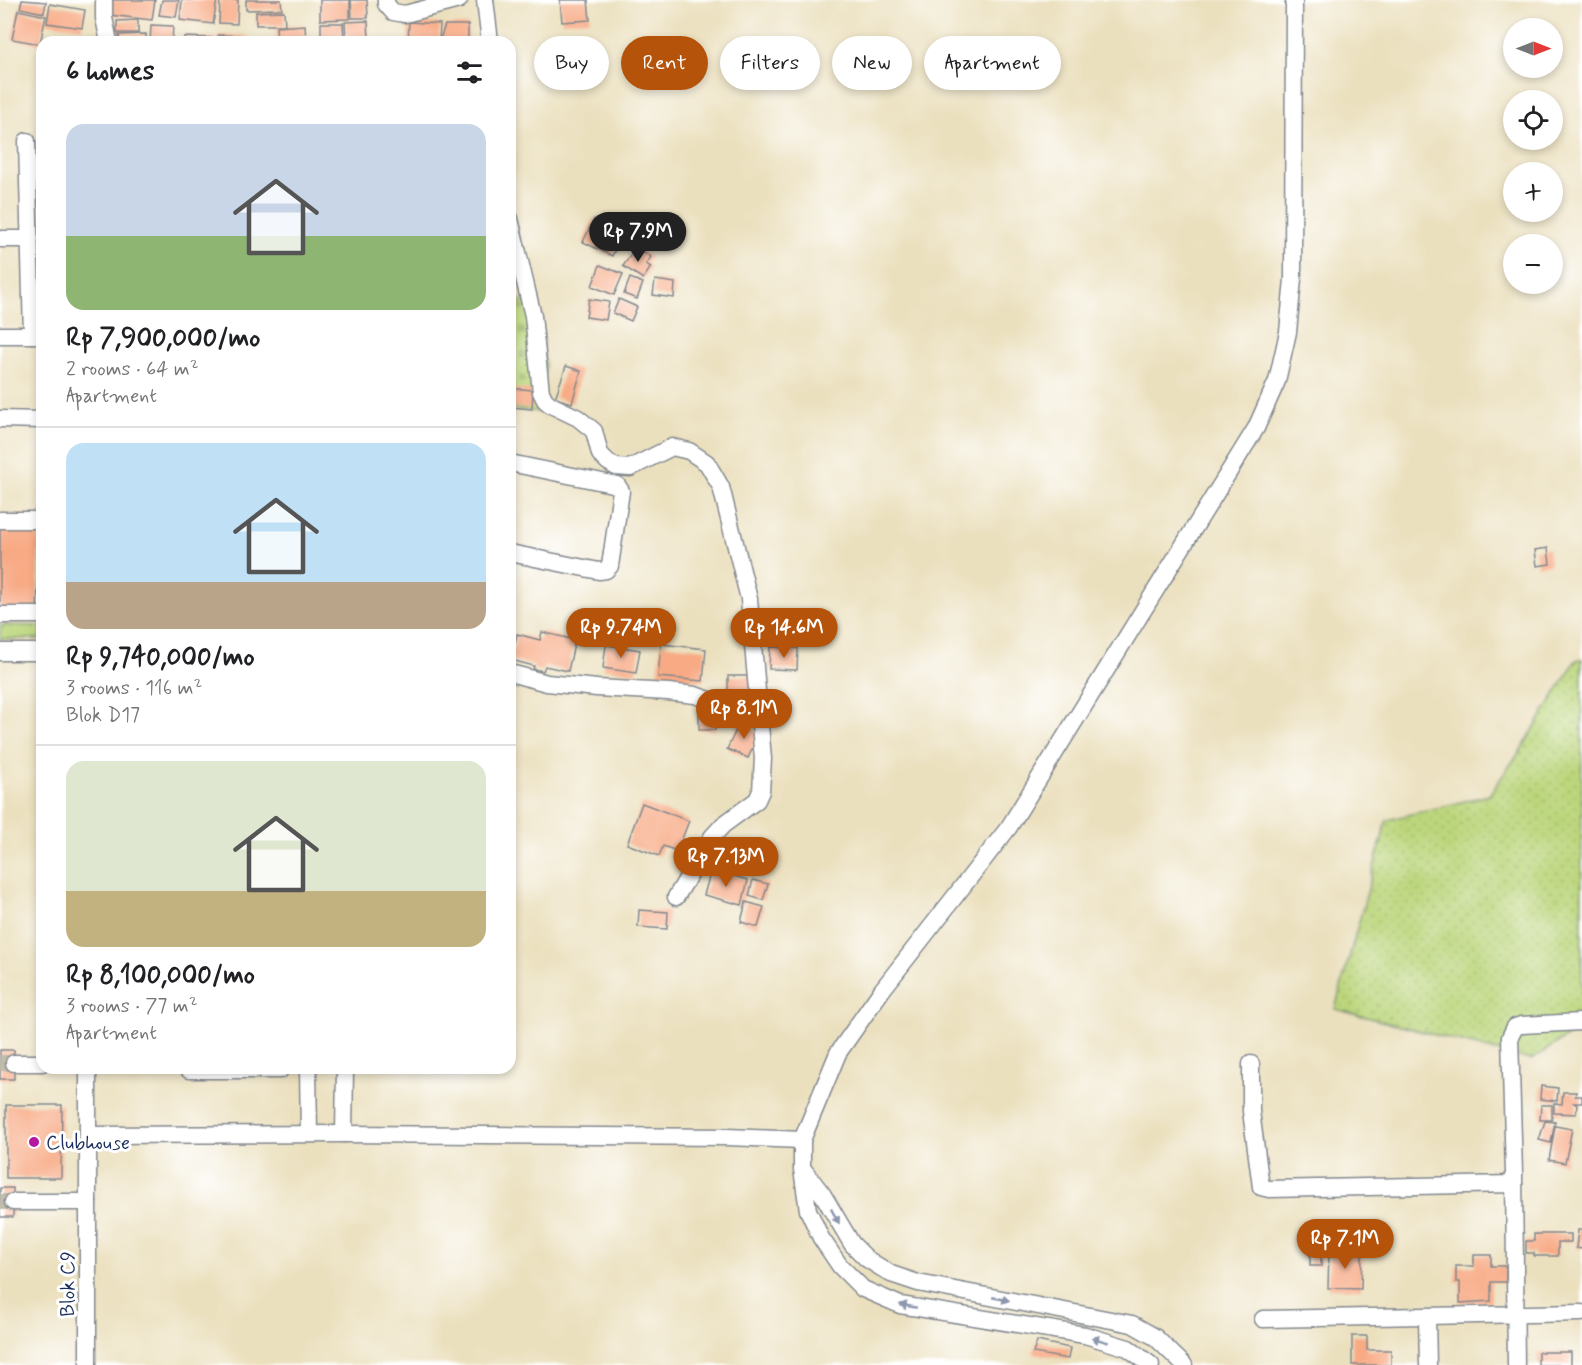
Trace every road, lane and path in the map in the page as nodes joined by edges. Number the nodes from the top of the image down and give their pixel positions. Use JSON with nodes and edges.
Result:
{"nodes":[{"id":1,"x":104,"y":0,"type":"edge"},
{"id":2,"x":386,"y":0,"type":"edge"},
{"id":3,"x":459,"y":0,"type":"edge"},
{"id":4,"x":485,"y":0,"type":"edge"},
{"id":5,"x":1294,"y":0,"type":"edge"},
{"id":6,"x":108,"y":36,"type":"edge"},
{"id":7,"x":489,"y":36,"type":"edge"},
{"id":8,"x":27,"y":141,"type":"dead end"},
{"id":9,"x":0,"y":239,"type":"edge"},
{"id":10,"x":30,"y":239,"type":"junction"},
{"id":11,"x":516,"y":244,"type":"edge"},
{"id":12,"x":36,"y":321,"type":"edge"},
{"id":13,"x":0,"y":334,"type":"edge"},
{"id":14,"x":36,"y":335,"type":"edge"},
{"id":15,"x":0,"y":419,"type":"edge"},
{"id":16,"x":36,"y":420,"type":"edge"},
{"id":17,"x":516,"y":463,"type":"edge"},
{"id":18,"x":0,"y":520,"type":"edge"},
{"id":19,"x":36,"y":520,"type":"edge"},
{"id":20,"x":516,"y":554,"type":"edge"},
{"id":21,"x":0,"y":615,"type":"edge"},
{"id":22,"x":36,"y":615,"type":"edge"},
{"id":23,"x":0,"y":652,"type":"edge"},
{"id":24,"x":36,"y":652,"type":"edge"},
{"id":25,"x":516,"y":675,"type":"edge"},
{"id":26,"x":758,"y":707,"type":"junction"},
{"id":27,"x":676,"y":897,"type":"dead end"},
{"id":28,"x":1582,"y":1022,"type":"edge"},
{"id":29,"x":14,"y":1063,"type":"tunnel mouth"},
{"id":30,"x":36,"y":1063,"type":"edge"},
{"id":31,"x":1251,"y":1064,"type":"dead end"},
{"id":32,"x":88,"y":1074,"type":"edge"},
{"id":33,"x":308,"y":1074,"type":"edge"},
{"id":34,"x":345,"y":1074,"type":"edge"},
{"id":35,"x":309,"y":1134,"type":"junction"},
{"id":36,"x":344,"y":1134,"type":"junction"},
{"id":37,"x":88,"y":1136,"type":"junction"},
{"id":38,"x":802,"y":1140,"type":"junction"},
{"id":39,"x":802,"y":1168,"type":"junction"},
{"id":40,"x":1514,"y":1184,"type":"junction"},
{"id":41,"x":13,"y":1202,"type":"tunnel mouth"},
{"id":42,"x":88,"y":1202,"type":"junction"},
{"id":43,"x":1516,"y":1313,"type":"junction"},
{"id":44,"x":1582,"y":1313,"type":"edge"},
{"id":45,"x":1427,"y":1317,"type":"junction"},
{"id":46,"x":1263,"y":1319,"type":"dead end"},
{"id":47,"x":88,"y":1365,"type":"edge"},
{"id":48,"x":1151,"y":1365,"type":"edge"},
{"id":49,"x":1184,"y":1365,"type":"edge"},
{"id":50,"x":1428,"y":1365,"type":"edge"},
{"id":51,"x":1516,"y":1365,"type":"edge"}],
"edges":[{"from":1,"to":6,"type":"street"},
{"from":2,"to":3,"type":"street"},
{"from":4,"to":7,"type":"street"},
{"from":5,"to":38,"type":"street"},
{"from":8,"to":10,"type":"street"},
{"from":9,"to":10,"type":"street"},
{"from":10,"to":12,"type":"street"},
{"from":11,"to":26,"type":"street"},
{"from":13,"to":14,"type":"street"},
{"from":15,"to":16,"type":"street"},
{"from":17,"to":20,"type":"street"},
{"from":18,"to":19,"type":"street"},
{"from":21,"to":22,"type":"street"},
{"from":23,"to":24,"type":"street"},
{"from":25,"to":26,"type":"street"},
{"from":26,"to":27,"type":"street"},
{"from":28,"to":40,"type":"street"},
{"from":29,"to":30,"type":"street"},
{"from":31,"to":40,"type":"street"},
{"from":32,"to":37,"type":"street","name":"Blok C9"},
{"from":33,"to":35,"type":"street"},
{"from":34,"to":36,"type":"street"},
{"from":35,"to":36,"type":"street"},
{"from":35,"to":37,"type":"street"},
{"from":36,"to":38,"type":"street"},
{"from":37,"to":42,"type":"street","name":"Blok C9"},
{"from":38,"to":39,"type":"street"},
{"from":48,"to":39,"type":"street","one_way":true},
{"from":39,"to":49,"type":"street","one_way":true},
{"from":40,"to":43,"type":"street"},
{"from":41,"to":42,"type":"street"},
{"from":42,"to":47,"type":"street","name":"Blok C9"},
{"from":43,"to":44,"type":"street"},
{"from":43,"to":45,"type":"street"},
{"from":43,"to":51,"type":"street"},
{"from":45,"to":46,"type":"street"},
{"from":45,"to":50,"type":"street"}]}
